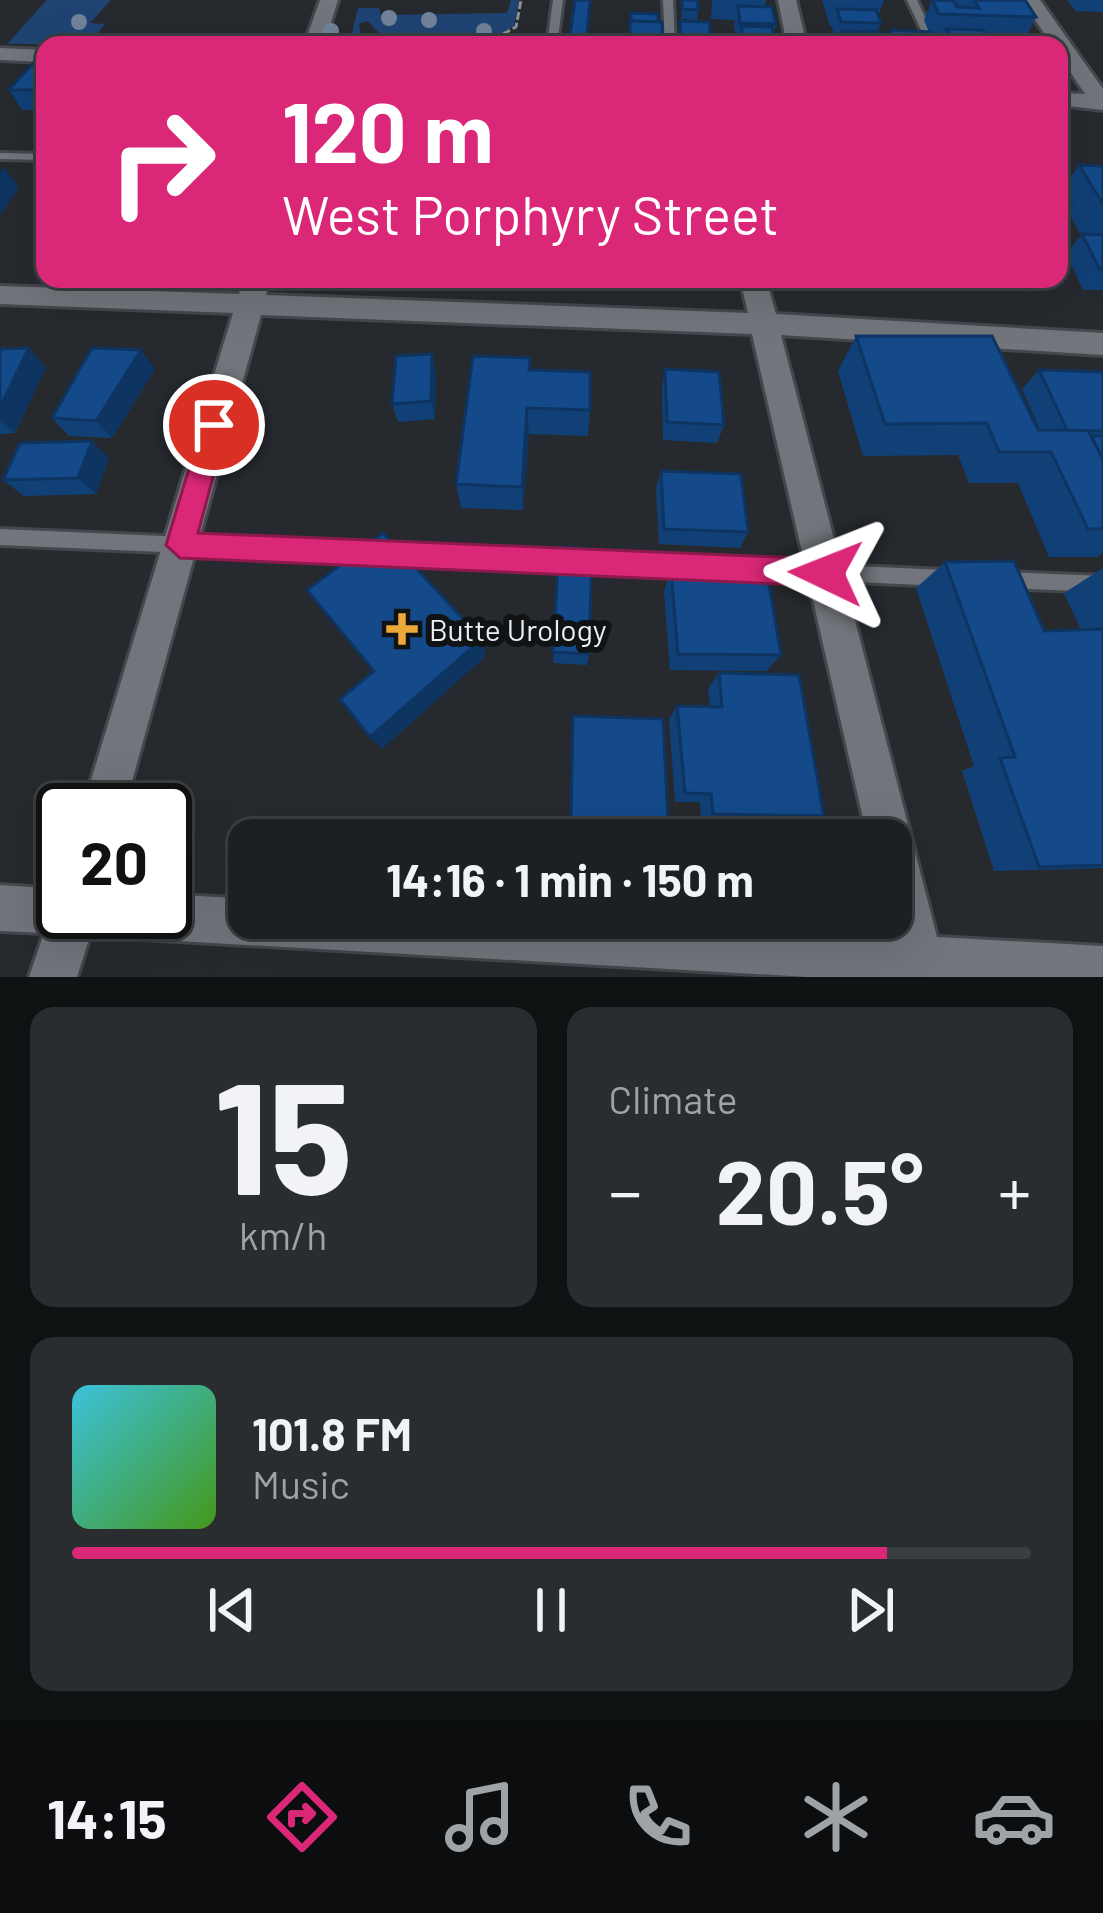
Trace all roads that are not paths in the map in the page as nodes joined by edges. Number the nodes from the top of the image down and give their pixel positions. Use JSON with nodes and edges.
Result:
{"nodes":[{"id":1,"x":329,"y":0,"type":"edge"},
{"id":2,"x":347,"y":0,"type":"edge"},
{"id":3,"x":558,"y":0,"type":"edge"},
{"id":4,"x":668,"y":0,"type":"edge"},
{"id":5,"x":787,"y":0,"type":"edge"},
{"id":6,"x":912,"y":0,"type":"edge"},
{"id":7,"x":1031,"y":0,"type":"edge"},
{"id":8,"x":317,"y":36,"type":"edge"},
{"id":9,"x":337,"y":36,"type":"edge"},
{"id":10,"x":553,"y":36,"type":"edge"},
{"id":11,"x":670,"y":36,"type":"edge"},
{"id":12,"x":795,"y":36,"type":"edge"},
{"id":13,"x":929,"y":36,"type":"edge"},
{"id":14,"x":1056,"y":36,"type":"edge"},
{"id":15,"x":1068,"y":53,"type":"edge"},
{"id":16,"x":0,"y":54,"type":"edge"},
{"id":17,"x":36,"y":56,"type":"edge"},
{"id":18,"x":1068,"y":100,"type":"edge"},
{"id":19,"x":1102,"y":102,"type":"edge"},
{"id":20,"x":0,"y":156,"type":"edge"},
{"id":21,"x":36,"y":158,"type":"edge"},
{"id":22,"x":1068,"y":186,"type":"edge"},
{"id":23,"x":1103,"y":187,"type":"edge"},
{"id":24,"x":756,"y":288,"type":"edge"},
{"id":25,"x":253,"y":292,"type":"edge"},
{"id":26,"x":0,"y":295,"type":"edge"},
{"id":27,"x":767,"y":324,"type":"junction"},
{"id":28,"x":1103,"y":344,"type":"edge"},
{"id":29,"x":0,"y":538,"type":"edge"},
{"id":30,"x":180,"y":545,"type":"junction"},
{"id":31,"x":826,"y":573,"type":"junction"},
{"id":32,"x":965,"y":578,"type":"edge"},
{"id":33,"x":988,"y":579,"type":"edge"},
{"id":34,"x":1103,"y":584,"type":"edge"},
{"id":35,"x":112,"y":783,"type":"edge"},
{"id":36,"x":885,"y":819,"type":"edge"},
{"id":37,"x":0,"y":908,"type":"edge"},
{"id":38,"x":36,"y":910,"type":"edge"},
{"id":39,"x":192,"y":921,"type":"edge"},
{"id":40,"x":912,"y":931,"type":"edge"},
{"id":41,"x":65,"y":939,"type":"edge"},
{"id":42,"x":921,"y":969,"type":"edge"},
{"id":43,"x":1103,"y":970,"type":"edge"},
{"id":44,"x":53,"y":977,"type":"edge"}],
"edges":[{"from":1,"to":8,"type":"street"},
{"from":2,"to":9,"type":"street"},
{"from":3,"to":10,"type":"lane"},
{"from":4,"to":11,"type":"lane"},
{"from":5,"to":12,"type":"street"},
{"from":6,"to":13,"type":"lane"},
{"from":7,"to":14,"type":"street"},
{"from":15,"to":19,"type":"street"},
{"from":16,"to":17,"type":"street"},
{"from":18,"to":19,"type":"street"},
{"from":20,"to":21,"type":"lane"},
{"from":22,"to":23,"type":"lane"},
{"from":24,"to":27,"type":"street"},
{"from":25,"to":26,"type":"street"},
{"from":25,"to":27,"type":"street"},
{"from":25,"to":30,"type":"street"},
{"from":27,"to":28,"type":"street"},
{"from":27,"to":31,"type":"street"},
{"from":29,"to":30,"type":"lane"},
{"from":30,"to":31,"type":"lane"},
{"from":30,"to":35,"type":"street"},
{"from":31,"to":32,"type":"lane"},
{"from":31,"to":36,"type":"street"},
{"from":33,"to":34,"type":"lane"},
{"from":37,"to":38,"type":"street"},
{"from":39,"to":42,"type":"street"},
{"from":40,"to":42,"type":"street"},
{"from":41,"to":44,"type":"street"},
{"from":42,"to":43,"type":"street"}]}
